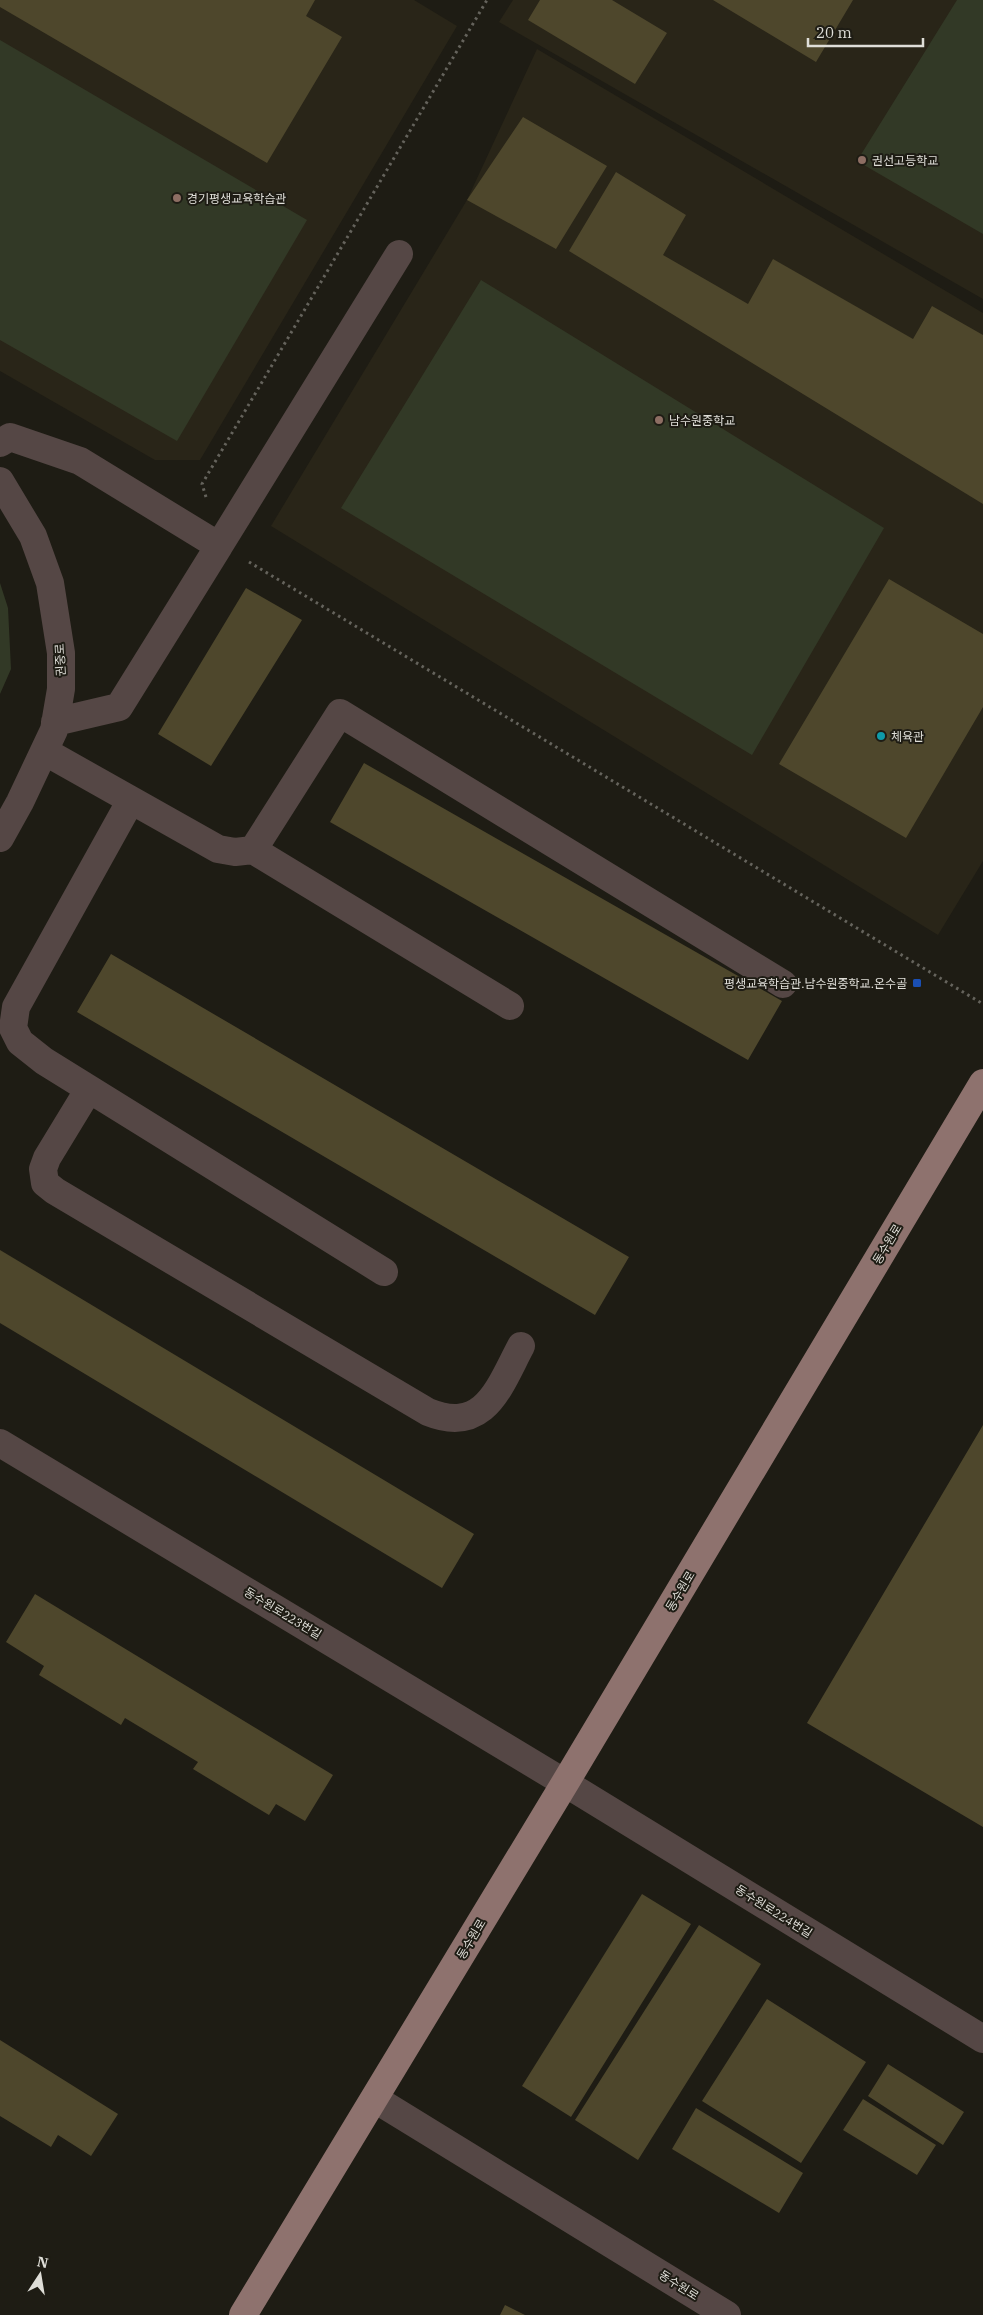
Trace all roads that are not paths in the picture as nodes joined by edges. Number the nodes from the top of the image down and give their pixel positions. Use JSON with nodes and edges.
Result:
{"nodes":[{"id":1,"x":399,"y":254,"type":"dead end"},
{"id":2,"x":0,"y":443,"type":"edge"},
{"id":3,"x":0,"y":481,"type":"edge"},
{"id":4,"x":219,"y":546,"type":"junction"},
{"id":5,"x":56,"y":722,"type":"junction"},
{"id":6,"x":44,"y":751,"type":"junction"},
{"id":7,"x":131,"y":800,"type":"junction"},
{"id":8,"x":0,"y":838,"type":"edge"},
{"id":9,"x":253,"y":850,"type":"junction"},
{"id":10,"x":783,"y":984,"type":"dead end"},
{"id":11,"x":510,"y":1006,"type":"dead end"},
{"id":12,"x":983,"y":1083,"type":"edge"},
{"id":13,"x":89,"y":1089,"type":"junction"},
{"id":14,"x":384,"y":1272,"type":"dead end"},
{"id":15,"x":521,"y":1346,"type":"dead end"},
{"id":16,"x":0,"y":1443,"type":"edge"},
{"id":17,"x":565,"y":1783,"type":"junction"},
{"id":18,"x":983,"y":2039,"type":"edge"},
{"id":19,"x":374,"y":2099,"type":"junction"},
{"id":20,"x":243,"y":2315,"type":"edge"},
{"id":21,"x":728,"y":2315,"type":"edge"}],
"edges":[{"from":1,"to":4,"type":"street"},
{"from":2,"to":4,"type":"street"},
{"from":3,"to":5,"type":"street","name":"권중로"},
{"from":4,"to":5,"type":"street"},
{"from":5,"to":6,"type":"street","name":"권중로"},
{"from":6,"to":7,"type":"street"},
{"from":6,"to":8,"type":"street","name":"권중로"},
{"from":7,"to":9,"type":"street"},
{"from":7,"to":13,"type":"street"},
{"from":9,"to":10,"type":"street"},
{"from":9,"to":11,"type":"street"},
{"from":12,"to":17,"type":"main road","name":"동수원로"},
{"from":13,"to":14,"type":"street"},
{"from":13,"to":15,"type":"street"},
{"from":16,"to":17,"type":"street","name":"동수원로223번길"},
{"from":17,"to":18,"type":"street","name":"동수원로224번길"},
{"from":17,"to":19,"type":"main road","name":"동수원로"},
{"from":19,"to":20,"type":"main road","name":"동수원로"},
{"from":19,"to":21,"type":"street","name":"동수원로"}]}
